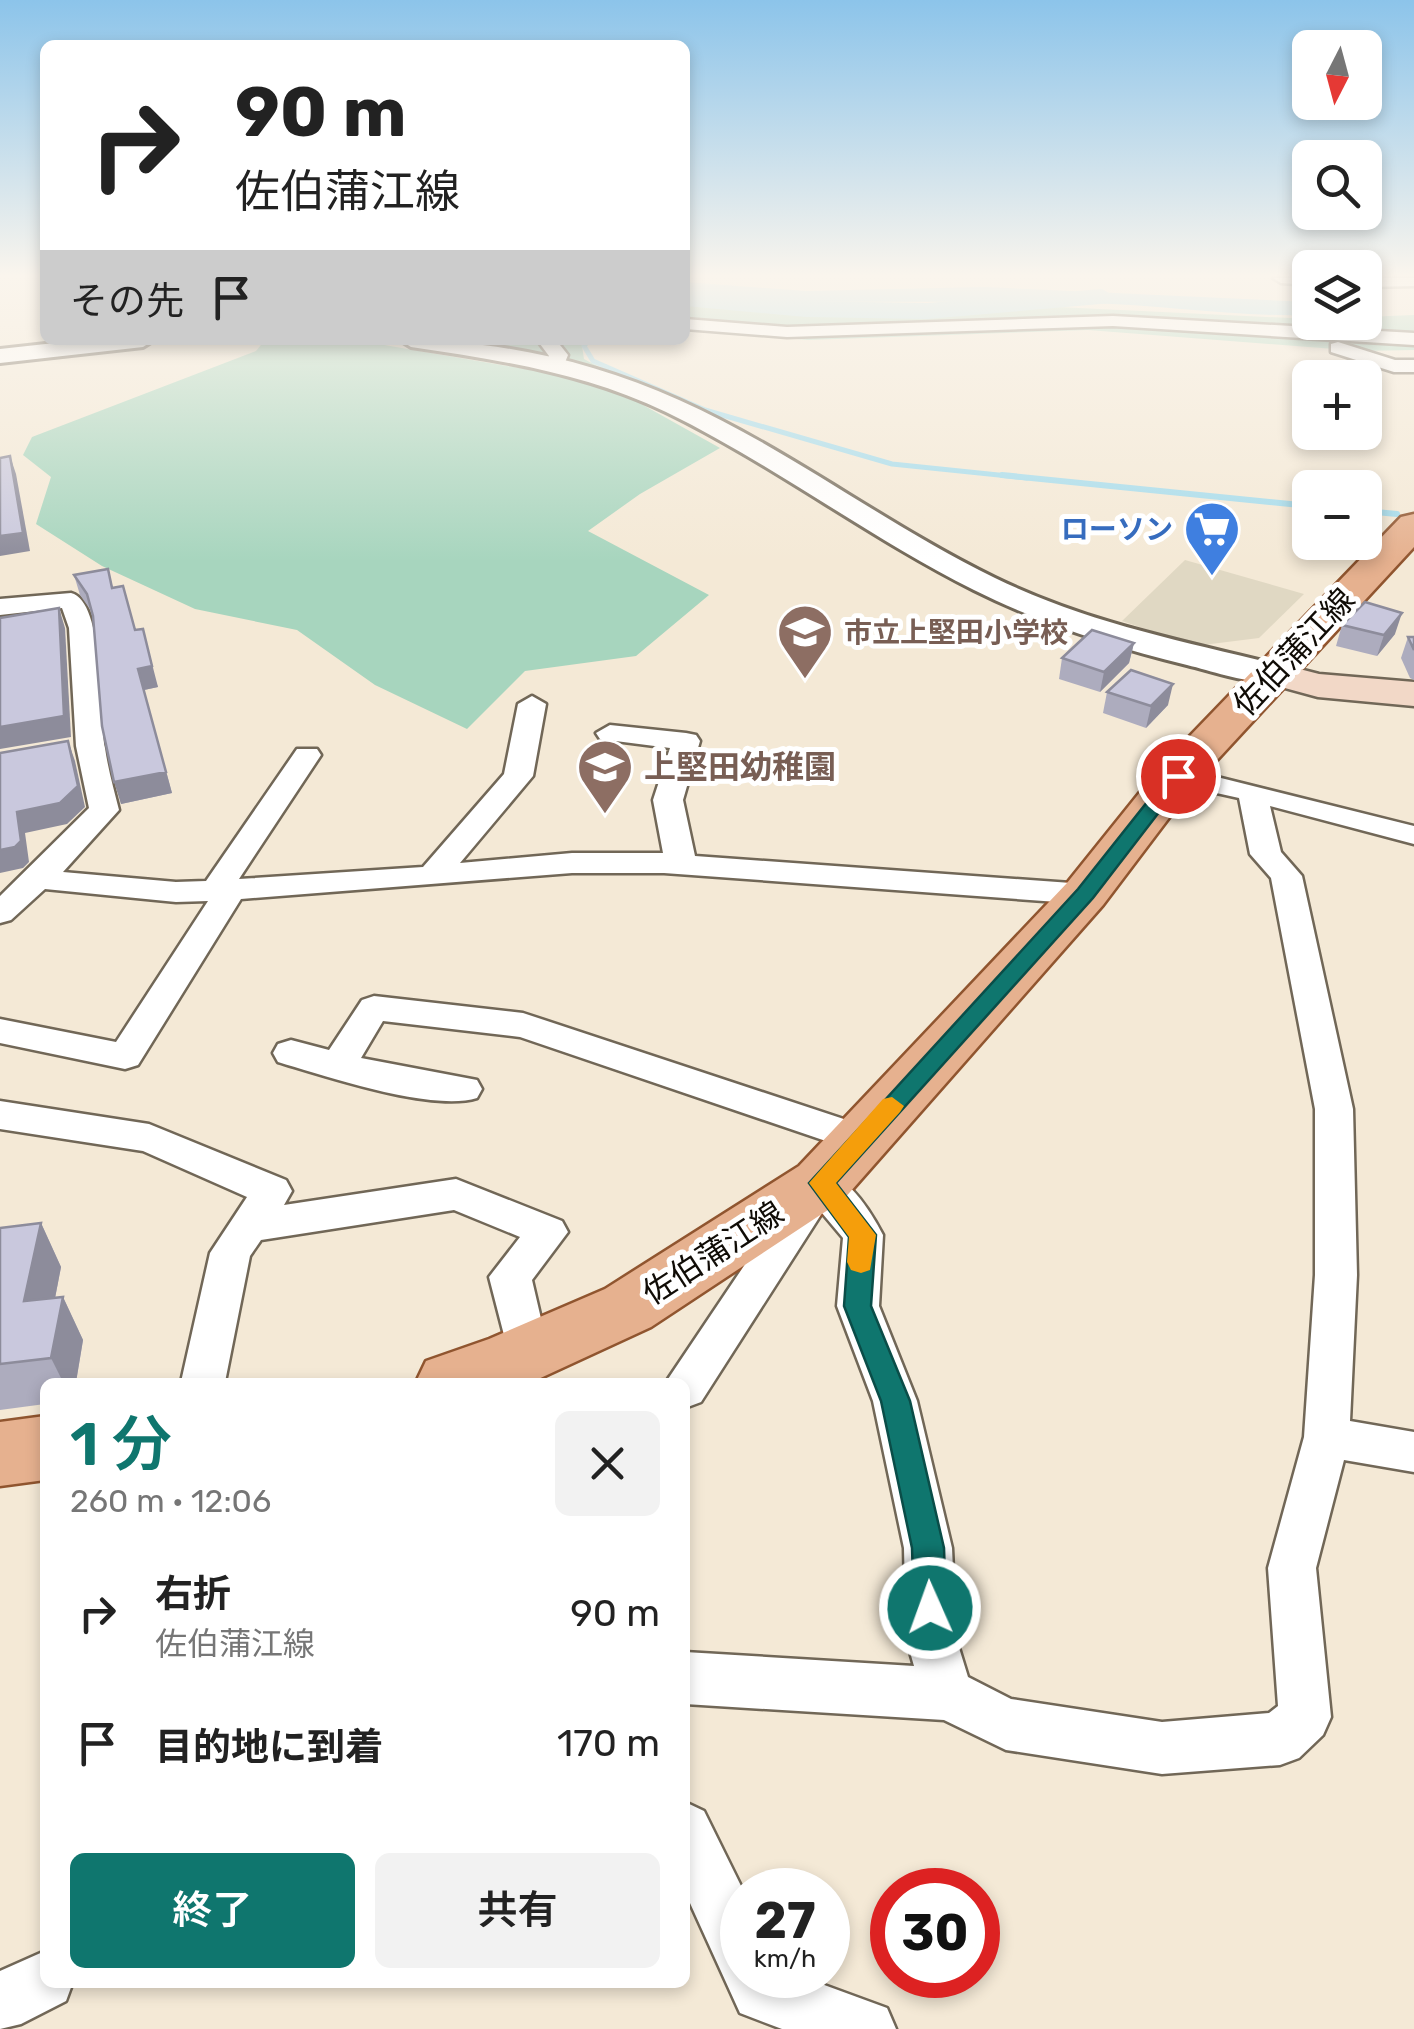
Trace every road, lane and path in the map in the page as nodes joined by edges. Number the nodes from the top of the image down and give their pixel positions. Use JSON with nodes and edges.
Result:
{"nodes":[{"id":1,"x":596,"y":373,"type":"edge"},
{"id":2,"x":1414,"y":525,"type":"edge"},
{"id":3,"x":0,"y":607,"type":"edge"},
{"id":4,"x":1272,"y":673,"type":"junction"},
{"id":5,"x":1414,"y":694,"type":"edge"},
{"id":6,"x":532,"y":704,"type":"dead end"},
{"id":7,"x":610,"y":733,"type":"dead end"},
{"id":8,"x":90,"y":746,"type":"junction"},
{"id":9,"x":54,"y":753,"type":"edge"},
{"id":10,"x":307,"y":755,"type":"dead end"},
{"id":11,"x":1178,"y":776,"type":"junction"},
{"id":12,"x":1252,"y":792,"type":"junction"},
{"id":13,"x":1414,"y":835,"type":"edge"},
{"id":14,"x":681,"y":864,"type":"junction"},
{"id":15,"x":432,"y":876,"type":"junction"},
{"id":16,"x":38,"y":880,"type":"junction"},
{"id":17,"x":224,"y":890,"type":"junction"},
{"id":18,"x":1086,"y":894,"type":"junction"},
{"id":19,"x":0,"y":912,"type":"edge"},
{"id":20,"x":0,"y":1031,"type":"edge"},
{"id":21,"x":290,"y":1054,"type":"dead end"},
{"id":22,"x":338,"y":1064,"type":"junction"},
{"id":23,"x":464,"y":1089,"type":"dead end"},
{"id":24,"x":0,"y":1114,"type":"edge"},
{"id":25,"x":862,"y":1139,"type":"junction"},
{"id":26,"x":821,"y":1183,"type":"junction"},
{"id":27,"x":249,"y":1226,"type":"junction"},
{"id":28,"x":527,"y":1354,"type":"junction"},
{"id":29,"x":204,"y":1378,"type":"edge"},
{"id":30,"x":461,"y":1378,"type":"edge"},
{"id":31,"x":690,"y":1382,"type":"edge"},
{"id":32,"x":1327,"y":1437,"type":"junction"},
{"id":33,"x":40,"y":1449,"type":"edge"},
{"id":34,"x":1414,"y":1452,"type":"edge"},
{"id":35,"x":0,"y":1454,"type":"edge"},
{"id":36,"x":690,"y":1678,"type":"edge"},
{"id":37,"x":948,"y":1694,"type":"junction"},
{"id":38,"x":690,"y":1841,"type":"edge"},
{"id":39,"x":720,"y":1905,"type":"edge"},
{"id":40,"x":40,"y":1983,"type":"edge"},
{"id":41,"x":778,"y":1998,"type":"edge"},
{"id":42,"x":0,"y":2003,"type":"edge"},
{"id":43,"x":866,"y":2029,"type":"edge"}],
"edges":[{"from":1,"to":4,"type":"street"},
{"from":2,"to":4,"type":"main road","name":"佐伯蒲江線"},
{"from":3,"to":8,"type":"street"},
{"from":4,"to":5,"type":"main road"},
{"from":4,"to":11,"type":"main road","name":"佐伯蒲江線"},
{"from":6,"to":15,"type":"street"},
{"from":7,"to":14,"type":"street"},
{"from":8,"to":9,"type":"street"},
{"from":8,"to":16,"type":"street"},
{"from":10,"to":17,"type":"street"},
{"from":11,"to":12,"type":"street"},
{"from":11,"to":18,"type":"main road","name":"佐伯蒲江線"},
{"from":12,"to":13,"type":"street"},
{"from":12,"to":32,"type":"street"},
{"from":14,"to":15,"type":"street"},
{"from":14,"to":18,"type":"street"},
{"from":15,"to":17,"type":"street"},
{"from":16,"to":17,"type":"street"},
{"from":16,"to":19,"type":"street"},
{"from":17,"to":20,"type":"street"},
{"from":18,"to":25,"type":"main road","name":"佐伯蒲江線"},
{"from":21,"to":22,"type":"street"},
{"from":22,"to":23,"type":"street"},
{"from":22,"to":25,"type":"street"},
{"from":24,"to":27,"type":"street"},
{"from":25,"to":26,"type":"main road","name":"佐伯蒲江線"},
{"from":26,"to":28,"type":"main road","name":"佐伯蒲江線"},
{"from":26,"to":31,"type":"street"},
{"from":26,"to":37,"type":"street"},
{"from":27,"to":28,"type":"street"},
{"from":27,"to":29,"type":"street"},
{"from":28,"to":30,"type":"main road","name":"佐伯蒲江線"},
{"from":32,"to":34,"type":"street"},
{"from":32,"to":37,"type":"street"},
{"from":33,"to":35,"type":"main road"},
{"from":36,"to":37,"type":"street"},
{"from":38,"to":39,"type":"street"},
{"from":40,"to":42,"type":"street"},
{"from":41,"to":43,"type":"street"}]}
